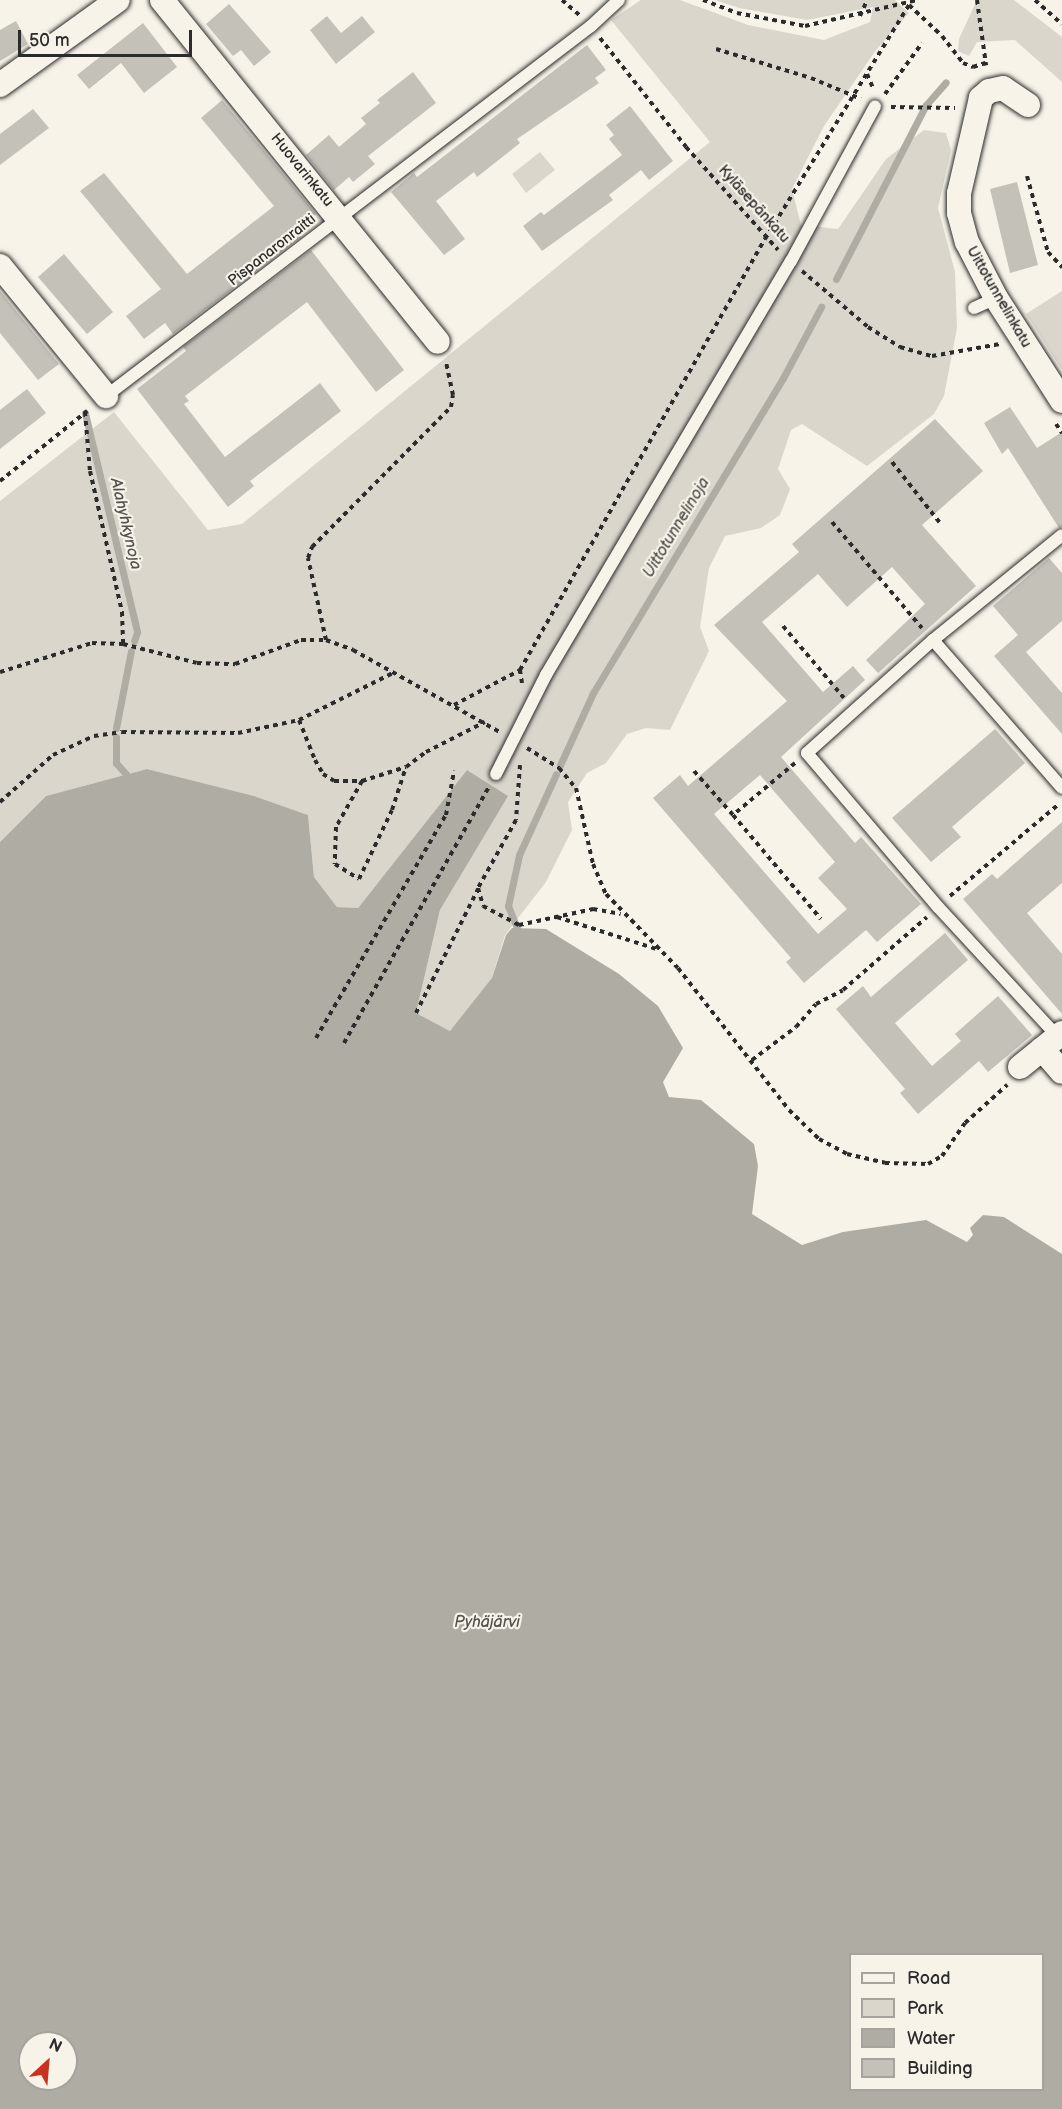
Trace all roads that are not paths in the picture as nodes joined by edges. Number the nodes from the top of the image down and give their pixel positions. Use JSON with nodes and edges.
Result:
{"nodes":[{"id":1,"x":118,"y":0,"type":"edge"},
{"id":2,"x":162,"y":0,"type":"edge"},
{"id":3,"x":619,"y":0,"type":"edge"},
{"id":4,"x":0,"y":85,"type":"edge"},
{"id":5,"x":1028,"y":105,"type":"dead end"},
{"id":6,"x":875,"y":106,"type":"road end"},
{"id":7,"x":340,"y":216,"type":"junction"},
{"id":8,"x":0,"y":266,"type":"edge"},
{"id":9,"x":996,"y":298,"type":"junction"},
{"id":10,"x":974,"y":308,"type":"dead end"},
{"id":11,"x":438,"y":342,"type":"road end"},
{"id":12,"x":106,"y":396,"type":"joint"},
{"id":13,"x":1062,"y":401,"type":"edge"},
{"id":14,"x":1062,"y":535,"type":"edge"},
{"id":15,"x":933,"y":640,"type":"junction"},
{"id":16,"x":496,"y":774,"type":"road end"},
{"id":17,"x":1062,"y":788,"type":"edge"},
{"id":18,"x":1054,"y":1039,"type":"edge"},
{"id":19,"x":1020,"y":1067,"type":"road end"},
{"id":20,"x":1062,"y":1072,"type":"edge"}],
"edges":[{"from":1,"to":4,"type":"street"},
{"from":2,"to":7,"type":"street","name":"Huovarinkatu"},
{"from":3,"to":7,"type":"lane","name":"Pispanaronraitti"},
{"from":5,"to":9,"type":"street","name":"Uittotunnelinkatu"},
{"from":6,"to":16,"type":"lane"},
{"from":7,"to":11,"type":"street","name":"Huovarinkatu"},
{"from":7,"to":12,"type":"lane","name":"Pispanaronraitti"},
{"from":8,"to":12,"type":"street"},
{"from":9,"to":10,"type":"lane"},
{"from":9,"to":13,"type":"street","name":"Uittotunnelinkatu"},
{"from":14,"to":15,"type":"lane"},
{"from":15,"to":17,"type":"lane"},
{"from":15,"to":18,"type":"lane"},
{"from":18,"to":19,"type":"street"},
{"from":18,"to":20,"type":"street"}]}
